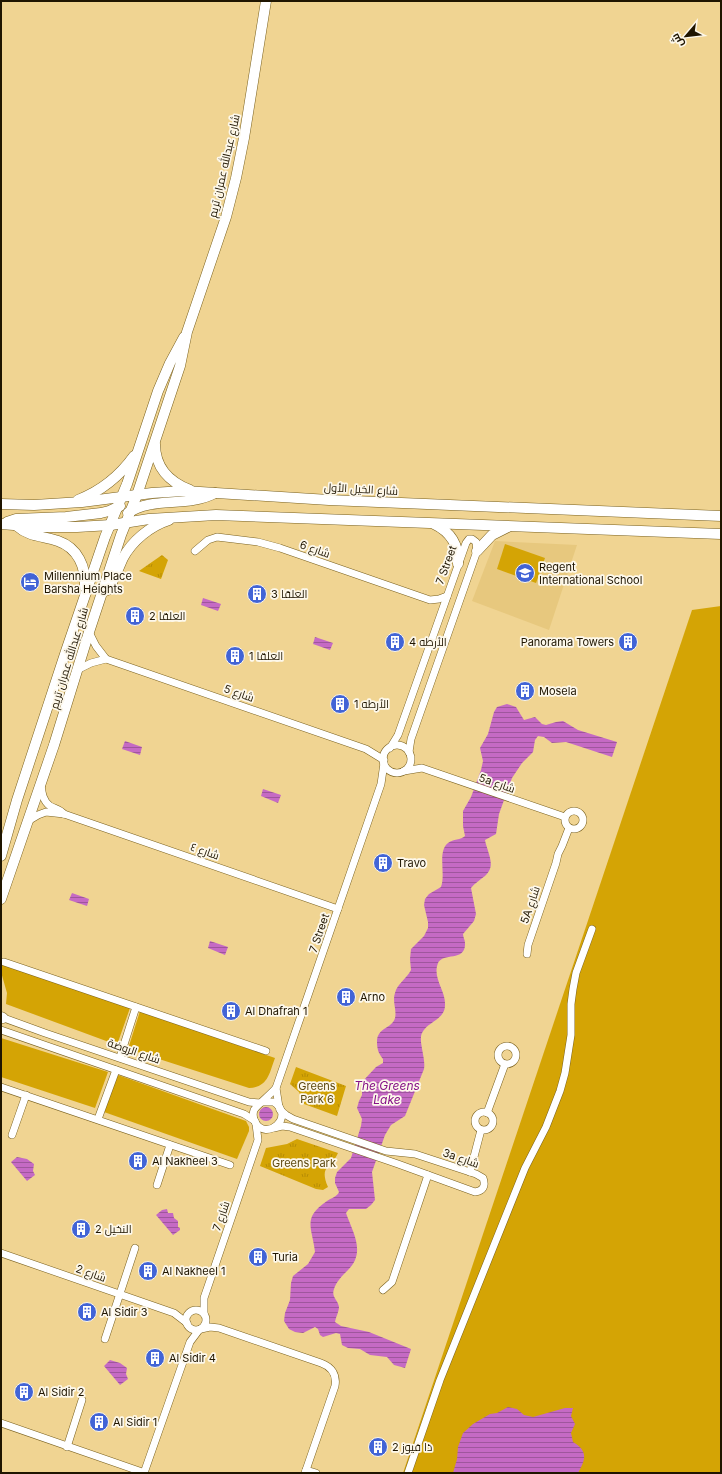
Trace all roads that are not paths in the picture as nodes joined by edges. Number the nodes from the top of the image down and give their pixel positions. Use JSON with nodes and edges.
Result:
{"nodes":[{"id":1,"x":266,"y":1,"type":"edge"},
{"id":2,"x":187,"y":332,"type":"junction"},
{"id":3,"x":155,"y":438,"type":"junction"},
{"id":4,"x":139,"y":448,"type":"junction"},
{"id":5,"x":194,"y":491,"type":"junction"},
{"id":6,"x":215,"y":493,"type":"junction"},
{"id":7,"x":130,"y":496,"type":"junction"},
{"id":8,"x":68,"y":503,"type":"junction"},
{"id":9,"x":1,"y":504,"type":"edge"},
{"id":10,"x":155,"y":504,"type":"junction"},
{"id":11,"x":118,"y":508,"type":"junction"},
{"id":12,"x":131,"y":511,"type":"junction"},
{"id":13,"x":721,"y":516,"type":"edge"},
{"id":14,"x":176,"y":517,"type":"junction"},
{"id":15,"x":149,"y":519,"type":"junction"},
{"id":16,"x":126,"y":522,"type":"junction"},
{"id":17,"x":430,"y":523,"type":"junction"},
{"id":18,"x":1,"y":524,"type":"edge"},
{"id":19,"x":113,"y":524,"type":"junction"},
{"id":20,"x":17,"y":526,"type":"junction"},
{"id":21,"x":511,"y":526,"type":"junction"},
{"id":22,"x":721,"y":534,"type":"edge"},
{"id":23,"x":195,"y":551,"type":"dead end"},
{"id":24,"x":477,"y":551,"type":"junction"},
{"id":25,"x":458,"y":564,"type":"junction"},
{"id":26,"x":85,"y":594,"type":"junction"},
{"id":27,"x":447,"y":596,"type":"junction"},
{"id":28,"x":430,"y":600,"type":"junction"},
{"id":29,"x":99,"y":601,"type":"junction"},
{"id":30,"x":440,"y":615,"type":"junction"},
{"id":31,"x":89,"y":632,"type":"junction"},
{"id":32,"x":106,"y":659,"type":"junction"},
{"id":33,"x":77,"y":670,"type":"junction"},
{"id":34,"x":389,"y":748,"type":"junction"},
{"id":35,"x":366,"y":749,"type":"junction"},
{"id":36,"x":410,"y":753,"type":"junction"},
{"id":37,"x":384,"y":762,"type":"junction"},
{"id":38,"x":422,"y":768,"type":"junction"},
{"id":39,"x":402,"y":772,"type":"junction"},
{"id":40,"x":382,"y":784,"type":"junction"},
{"id":41,"x":40,"y":785,"type":"junction"},
{"id":42,"x":64,"y":814,"type":"junction"},
{"id":43,"x":565,"y":817,"type":"junction"},
{"id":44,"x":28,"y":821,"type":"junction"},
{"id":45,"x":569,"y":828,"type":"junction"},
{"id":46,"x":1,"y":856,"type":"edge"},
{"id":47,"x":1,"y":899,"type":"edge"},
{"id":48,"x":338,"y":909,"type":"junction"},
{"id":49,"x":592,"y":929,"type":"dead end"},
{"id":50,"x":527,"y":954,"type":"dead end"},
{"id":51,"x":4,"y":962,"type":"dead end"},
{"id":52,"x":136,"y":1007,"type":"junction"},
{"id":53,"x":2,"y":1017,"type":"edge"},
{"id":54,"x":1,"y":1030,"type":"edge"},
{"id":55,"x":266,"y":1051,"type":"dead end"},
{"id":56,"x":120,"y":1058,"type":"junction"},
{"id":57,"x":505,"y":1064,"type":"dead end"},
{"id":58,"x":116,"y":1070,"type":"junction"},
{"id":59,"x":1,"y":1087,"type":"edge"},
{"id":60,"x":276,"y":1088,"type":"junction"},
{"id":61,"x":26,"y":1095,"type":"junction"},
{"id":62,"x":262,"y":1102,"type":"junction"},
{"id":63,"x":280,"y":1108,"type":"junction"},
{"id":64,"x":487,"y":1113,"type":"junction"},
{"id":65,"x":98,"y":1119,"type":"junction"},
{"id":66,"x":255,"y":1122,"type":"junction"},
{"id":67,"x":272,"y":1128,"type":"junction"},
{"id":68,"x":481,"y":1130,"type":"junction"},
{"id":69,"x":12,"y":1135,"type":"dead end"},
{"id":70,"x":258,"y":1140,"type":"junction"},
{"id":71,"x":170,"y":1145,"type":"junction"},
{"id":72,"x":415,"y":1154,"type":"junction"},
{"id":73,"x":230,"y":1165,"type":"dead end"},
{"id":74,"x":409,"y":1168,"type":"junction"},
{"id":75,"x":468,"y":1171,"type":"junction"},
{"id":76,"x":430,"y":1176,"type":"junction"},
{"id":77,"x":157,"y":1185,"type":"dead end"},
{"id":78,"x":135,"y":1248,"type":"dead end"},
{"id":79,"x":1,"y":1253,"type":"edge"},
{"id":80,"x":384,"y":1290,"type":"dead end"},
{"id":81,"x":120,"y":1294,"type":"junction"},
{"id":82,"x":204,"y":1298,"type":"junction"},
{"id":83,"x":192,"y":1310,"type":"junction"},
{"id":84,"x":174,"y":1313,"type":"junction"},
{"id":85,"x":205,"y":1315,"type":"junction"},
{"id":86,"x":188,"y":1325,"type":"junction"},
{"id":87,"x":219,"y":1328,"type":"junction"},
{"id":88,"x":200,"y":1329,"type":"junction"},
{"id":89,"x":104,"y":1339,"type":"dead end"},
{"id":90,"x":190,"y":1342,"type":"junction"},
{"id":91,"x":82,"y":1400,"type":"dead end"},
{"id":92,"x":1,"y":1423,"type":"edge"},
{"id":93,"x":67,"y":1447,"type":"junction"},
{"id":94,"x":306,"y":1471,"type":"edge"},
{"id":95,"x":144,"y":1473,"type":"edge"},
{"id":96,"x":316,"y":1473,"type":"edge"},
{"id":97,"x":408,"y":1473,"type":"edge"}],
"edges":[{"from":1,"to":2,"type":"main road","name":"شارع عبدالله عمران تريم"},
{"from":2,"to":3,"type":"main road","name":"شارع عبدالله عمران تريم"},
{"from":2,"to":4,"type":"main road","name":"شارع عبدالله عمران تريم"},
{"from":3,"to":5,"type":"main road"},
{"from":3,"to":7,"type":"main road","name":"شارع عبدالله عمران تريم"},
{"from":4,"to":7,"type":"main road","name":"شارع عبدالله عمران تريم"},
{"from":4,"to":8,"type":"main road"},
{"from":5,"to":6,"type":"main road","name":"شارع الخيل الأول"},
{"from":5,"to":7,"type":"main road","name":"شارع الخيل الأول"},
{"from":6,"to":10,"type":"main road"},
{"from":6,"to":13,"type":"main road","name":"شارع الخيل الأول"},
{"from":7,"to":8,"type":"main road","name":"شارع الخيل الأول"},
{"from":7,"to":11,"type":"main road"},
{"from":7,"to":12,"type":"main road","name":"شارع عبدالله عمران تريم"},
{"from":8,"to":9,"type":"main road","name":"شارع الخيل الأول"},
{"from":10,"to":12,"type":"main road"},
{"from":10,"to":15,"type":"main road"},
{"from":11,"to":18,"type":"main road"},
{"from":11,"to":19,"type":"main road","name":"شارع عبدالله عمران تريم"},
{"from":12,"to":16,"type":"main road","name":"شارع عبدالله عمران تريم"},
{"from":12,"to":19,"type":"main road"},
{"from":14,"to":15,"type":"main road"},
{"from":14,"to":17,"type":"main road"},
{"from":14,"to":29,"type":"main road"},
{"from":15,"to":16,"type":"main road"},
{"from":16,"to":19,"type":"main road"},
{"from":16,"to":29,"type":"main road","name":"شارع عبدالله عمران تريم"},
{"from":17,"to":21,"type":"main road"},
{"from":17,"to":25,"type":"main road"},
{"from":18,"to":20,"type":"main road"},
{"from":19,"to":20,"type":"main road"},
{"from":19,"to":26,"type":"main road","name":"شارع عبدالله عمران تريم"},
{"from":20,"to":26,"type":"main road"},
{"from":21,"to":22,"type":"main road"},
{"from":21,"to":24,"type":"main road"},
{"from":23,"to":28,"type":"street","name":"شارع 6"},
{"from":24,"to":25,"type":"street","name":"7 Street"},
{"from":24,"to":36,"type":"street"},
{"from":25,"to":27,"type":"street","name":"7 Street"},
{"from":26,"to":46,"type":"main road","name":"شارع عبدالله عمران تريم"},
{"from":27,"to":28,"type":"street"},
{"from":27,"to":30,"type":"street","name":"7 Street"},
{"from":28,"to":30,"type":"street"},
{"from":29,"to":31,"type":"main road","name":"شارع عبدالله عمران تريم"},
{"from":30,"to":34,"type":"street","name":"7 Street"},
{"from":31,"to":32,"type":"street"},
{"from":31,"to":33,"type":"main road","name":"شارع عبدالله عمران تريم"},
{"from":32,"to":33,"type":"street"},
{"from":32,"to":35,"type":"street","name":"شارع 5"},
{"from":33,"to":41,"type":"main road","name":"شارع عبدالله عمران تريم"},
{"from":34,"to":35,"type":"street","name":"شارع 5"},
{"from":34,"to":36,"type":"street"},
{"from":34,"to":37,"type":"street"},
{"from":35,"to":37,"type":"street","name":"شارع 5"},
{"from":36,"to":38,"type":"street","name":"5a شارع"},
{"from":36,"to":39,"type":"street"},
{"from":37,"to":39,"type":"street"},
{"from":37,"to":40,"type":"street","name":"7 Street"},
{"from":38,"to":39,"type":"street","name":"5a شارع"},
{"from":38,"to":43,"type":"street","name":"5a شارع"},
{"from":39,"to":40,"type":"street"},
{"from":40,"to":48,"type":"street","name":"7 Street"},
{"from":41,"to":42,"type":"street","name":"شارع ٤"},
{"from":41,"to":44,"type":"main road","name":"شارع عبدالله عمران تريم"},
{"from":42,"to":44,"type":"street","name":"شارع ٤"},
{"from":42,"to":48,"type":"street","name":"شارع ٤"},
{"from":43,"to":45,"type":"street"},
{"from":43,"to":45,"type":"street"},
{"from":44,"to":47,"type":"main road","name":"شارع عبدالله عمران تريم"},
{"from":45,"to":50,"type":"street","name":"5A شارع"},
{"from":48,"to":60,"type":"street","name":"7 Street"},
{"from":49,"to":97,"type":"street"},
{"from":51,"to":52,"type":"street"},
{"from":52,"to":55,"type":"street"},
{"from":52,"to":56,"type":"street"},
{"from":53,"to":56,"type":"street","name":"شارع الروضة"},
{"from":54,"to":58,"type":"street"},
{"from":56,"to":62,"type":"street","name":"شارع الروضة"},
{"from":57,"to":64,"type":"street"},
{"from":58,"to":65,"type":"street"},
{"from":58,"to":66,"type":"street"},
{"from":59,"to":61,"type":"street"},
{"from":60,"to":62,"type":"street"},
{"from":60,"to":63,"type":"street"},
{"from":61,"to":65,"type":"street"},
{"from":61,"to":69,"type":"street"},
{"from":62,"to":63,"type":"street"},
{"from":62,"to":66,"type":"street"},
{"from":63,"to":67,"type":"street"},
{"from":63,"to":72,"type":"street","name":"3a شارع"},
{"from":64,"to":68,"type":"street"},
{"from":64,"to":68,"type":"street"},
{"from":65,"to":71,"type":"street"},
{"from":66,"to":67,"type":"street"},
{"from":66,"to":70,"type":"street","name":"شارع 7"},
{"from":67,"to":70,"type":"street","name":"شارع 7"},
{"from":67,"to":74,"type":"street","name":"3a شارع"},
{"from":68,"to":75,"type":"street"},
{"from":70,"to":82,"type":"street","name":"شارع 7"},
{"from":71,"to":73,"type":"street"},
{"from":71,"to":77,"type":"street"},
{"from":72,"to":74,"type":"street"},
{"from":72,"to":75,"type":"street","name":"3a شارع"},
{"from":74,"to":76,"type":"street","name":"3a شارع"},
{"from":75,"to":76,"type":"street","name":"3a شارع"},
{"from":76,"to":80,"type":"street"},
{"from":78,"to":81,"type":"street"},
{"from":79,"to":81,"type":"street","name":"شارع 2"},
{"from":81,"to":84,"type":"street","name":"شارع 2"},
{"from":81,"to":89,"type":"street"},
{"from":82,"to":83,"type":"street","name":"شارع 7"},
{"from":82,"to":85,"type":"street","name":"شارع 7"},
{"from":83,"to":84,"type":"street","name":"شارع 2"},
{"from":83,"to":85,"type":"street"},
{"from":83,"to":86,"type":"street"},
{"from":84,"to":86,"type":"street","name":"شارع 2"},
{"from":85,"to":87,"type":"street"},
{"from":85,"to":88,"type":"street"},
{"from":86,"to":88,"type":"street"},
{"from":86,"to":90,"type":"street"},
{"from":87,"to":88,"type":"street"},
{"from":87,"to":94,"type":"street"},
{"from":88,"to":90,"type":"street"},
{"from":90,"to":95,"type":"street"},
{"from":91,"to":93,"type":"street"},
{"from":92,"to":93,"type":"street"},
{"from":93,"to":95,"type":"street"},
{"from":94,"to":96,"type":"street"}]}
